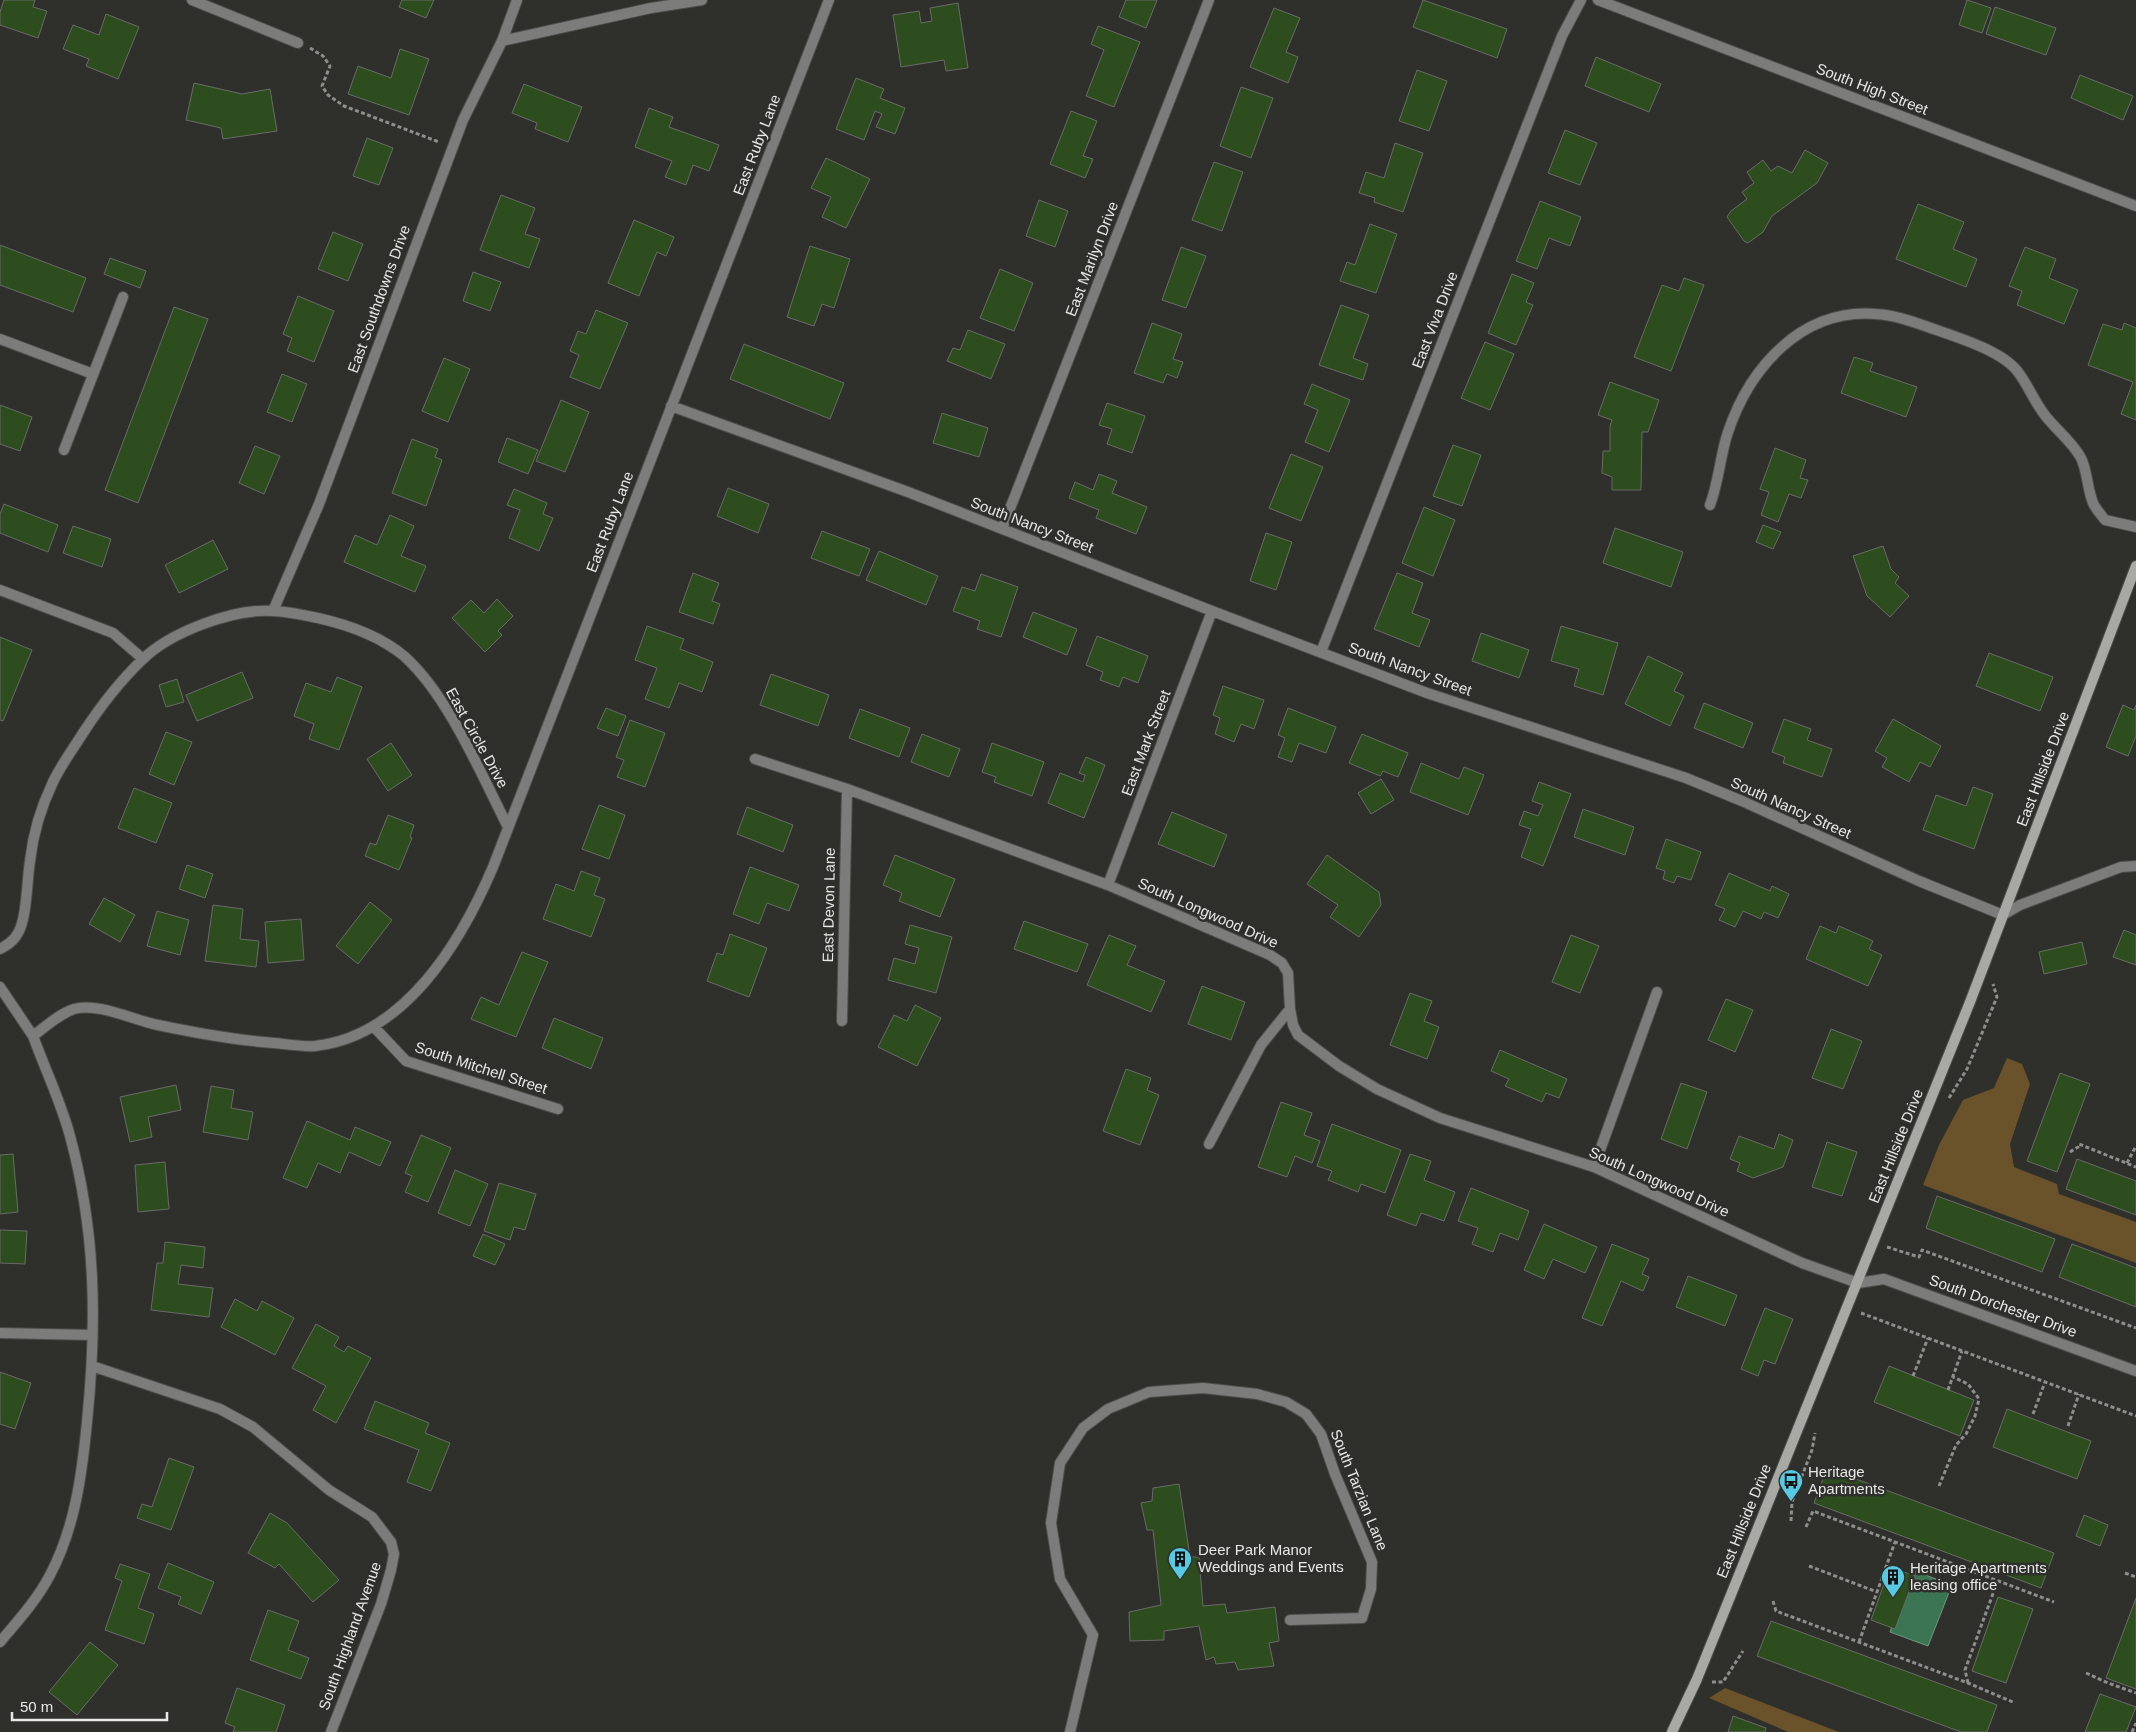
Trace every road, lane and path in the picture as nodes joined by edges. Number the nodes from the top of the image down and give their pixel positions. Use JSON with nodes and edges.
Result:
{"nodes":[{"id":1,"x":192,"y":0,"type":"edge"},
{"id":2,"x":517,"y":0,"type":"edge"},
{"id":3,"x":702,"y":0,"type":"edge"},
{"id":4,"x":829,"y":0,"type":"edge"},
{"id":5,"x":1209,"y":0,"type":"edge"},
{"id":6,"x":1581,"y":0,"type":"edge"},
{"id":7,"x":1598,"y":0,"type":"edge"},
{"id":8,"x":502,"y":40,"type":"junction"},
{"id":9,"x":298,"y":42,"type":"joint"},
{"id":10,"x":452,"y":147,"type":"junction"},
{"id":11,"x":2136,"y":206,"type":"edge"},
{"id":12,"x":123,"y":297,"type":"dead end"},
{"id":13,"x":0,"y":339,"type":"edge"},
{"id":14,"x":93,"y":374,"type":"junction"},
{"id":15,"x":671,"y":406,"type":"junction"},
{"id":16,"x":64,"y":450,"type":"dead end"},
{"id":17,"x":1710,"y":505,"type":"dead end"},
{"id":18,"x":2136,"y":527,"type":"edge"},
{"id":19,"x":1002,"y":529,"type":"junction"},
{"id":20,"x":2136,"y":566,"type":"edge"},
{"id":21,"x":0,"y":590,"type":"edge"},
{"id":22,"x":273,"y":611,"type":"junction"},
{"id":23,"x":1212,"y":611,"type":"junction"},
{"id":24,"x":1322,"y":652,"type":"junction"},
{"id":25,"x":143,"y":658,"type":"junction"},
{"id":26,"x":755,"y":759,"type":"dead end"},
{"id":27,"x":847,"y":789,"type":"junction"},
{"id":28,"x":508,"y":827,"type":"junction"},
{"id":29,"x":2136,"y":866,"type":"edge"},
{"id":30,"x":1108,"y":885,"type":"junction"},
{"id":31,"x":2003,"y":915,"type":"junction"},
{"id":32,"x":0,"y":950,"type":"edge"},
{"id":33,"x":0,"y":986,"type":"edge"},
{"id":34,"x":1657,"y":992,"type":"dead end"},
{"id":35,"x":1290,"y":1009,"type":"junction"},
{"id":36,"x":842,"y":1022,"type":"dead end"},
{"id":37,"x":374,"y":1027,"type":"junction"},
{"id":38,"x":33,"y":1036,"type":"junction"},
{"id":39,"x":558,"y":1109,"type":"dead end"},
{"id":40,"x":1209,"y":1144,"type":"dead end"},
{"id":41,"x":2136,"y":1146,"type":"edge"},
{"id":42,"x":2070,"y":1152,"type":"dead end"},
{"id":43,"x":2127,"y":1163,"type":"junction"},
{"id":44,"x":1594,"y":1167,"type":"junction"},
{"id":45,"x":2136,"y":1167,"type":"edge"},
{"id":46,"x":1888,"y":1247,"type":"dead end"},
{"id":47,"x":1858,"y":1283,"type":"junction"},
{"id":48,"x":1861,"y":1313,"type":"dead end"},
{"id":49,"x":2136,"y":1328,"type":"edge"},
{"id":50,"x":0,"y":1333,"type":"edge"},
{"id":51,"x":92,"y":1335,"type":"junction"},
{"id":52,"x":1928,"y":1338,"type":"junction"},
{"id":53,"x":1962,"y":1351,"type":"junction"},
{"id":54,"x":92,"y":1366,"type":"junction"},
{"id":55,"x":2136,"y":1371,"type":"edge"},
{"id":56,"x":1913,"y":1376,"type":"dead end"},
{"id":57,"x":1953,"y":1377,"type":"junction"},
{"id":58,"x":2045,"y":1382,"type":"junction"},
{"id":59,"x":1948,"y":1390,"type":"dead end"},
{"id":60,"x":2079,"y":1394,"type":"junction"},
{"id":61,"x":2033,"y":1414,"type":"dead end"},
{"id":62,"x":2136,"y":1416,"type":"edge"},
{"id":63,"x":2068,"y":1426,"type":"dead end"},
{"id":64,"x":1939,"y":1486,"type":"dead end"},
{"id":65,"x":1806,"y":1527,"type":"dead end"},
{"id":66,"x":1895,"y":1542,"type":"junction"},
{"id":67,"x":1809,"y":1566,"type":"dead end"},
{"id":68,"x":2125,"y":1573,"type":"dead end"},
{"id":69,"x":2136,"y":1577,"type":"edge"},
{"id":70,"x":1998,"y":1580,"type":"junction"},
{"id":71,"x":1877,"y":1592,"type":"junction"},
{"id":72,"x":1773,"y":1601,"type":"dead end"},
{"id":73,"x":2054,"y":1602,"type":"dead end"},
{"id":74,"x":1290,"y":1620,"type":"dead end"},
{"id":75,"x":0,"y":1642,"type":"edge"},
{"id":76,"x":1859,"y":1642,"type":"junction"},
{"id":77,"x":1743,"y":1651,"type":"dead end"},
{"id":78,"x":2086,"y":1673,"type":"dead end"},
{"id":79,"x":1724,"y":1682,"type":"dead end"},
{"id":80,"x":1968,"y":1683,"type":"junction"},
{"id":81,"x":2136,"y":1693,"type":"edge"},
{"id":82,"x":2016,"y":1703,"type":"dead end"},
{"id":83,"x":2136,"y":1723,"type":"edge"},
{"id":84,"x":331,"y":1732,"type":"edge"},
{"id":85,"x":1070,"y":1732,"type":"edge"},
{"id":86,"x":1672,"y":1732,"type":"edge"},
{"id":87,"x":2132,"y":1732,"type":"edge"}],
"edges":[{"from":1,"to":9,"type":"street"},
{"from":2,"to":8,"type":"street","name":"East Southdowns Drive"},
{"from":3,"to":8,"type":"street"},
{"from":4,"to":15,"type":"street","name":"East Ruby Lane"},
{"from":5,"to":19,"type":"street","name":"East Marilyn Drive"},
{"from":6,"to":24,"type":"street","name":"East Viva Drive"},
{"from":7,"to":11,"type":"street","name":"South High Street"},
{"from":8,"to":10,"type":"street","name":"East Southdowns Drive"},
{"from":9,"to":10,"type":"path"},
{"from":10,"to":22,"type":"street","name":"East Southdowns Drive"},
{"from":12,"to":14,"type":"street"},
{"from":13,"to":14,"type":"street"},
{"from":14,"to":16,"type":"street"},
{"from":15,"to":19,"type":"street","name":"South Nancy Street"},
{"from":15,"to":28,"type":"street","name":"East Ruby Lane"},
{"from":17,"to":18,"type":"street"},
{"from":19,"to":23,"type":"street","name":"South Nancy Street"},
{"from":20,"to":31,"type":"main road","name":"East Hillside Drive"},
{"from":21,"to":25,"type":"street"},
{"from":22,"to":25,"type":"street","name":"East Circle Drive"},
{"from":22,"to":28,"type":"street","name":"East Circle Drive"},
{"from":23,"to":24,"type":"street","name":"South Nancy Street"},
{"from":23,"to":30,"type":"street","name":"East Mark Street"},
{"from":24,"to":31,"type":"street","name":"South Nancy Street"},
{"from":25,"to":32,"type":"street","name":"East Circle Drive"},
{"from":26,"to":27,"type":"street","name":"South Longwood Drive"},
{"from":27,"to":30,"type":"street","name":"South Longwood Drive"},
{"from":27,"to":36,"type":"street","name":"East Devon Lane"},
{"from":28,"to":37,"type":"street","name":"East Ruby Lane"},
{"from":29,"to":31,"type":"street"},
{"from":30,"to":35,"type":"street","name":"South Longwood Drive"},
{"from":31,"to":47,"type":"main road","name":"East Hillside Drive"},
{"from":33,"to":38,"type":"street"},
{"from":34,"to":44,"type":"street"},
{"from":35,"to":40,"type":"street"},
{"from":35,"to":44,"type":"street","name":"South Longwood Drive"},
{"from":37,"to":38,"type":"street"},
{"from":37,"to":39,"type":"street","name":"South Mitchell Street"},
{"from":38,"to":51,"type":"street"},
{"from":41,"to":43,"type":"path"},
{"from":42,"to":43,"type":"path"},
{"from":43,"to":45,"type":"path"},
{"from":44,"to":47,"type":"street","name":"South Longwood Drive"},
{"from":46,"to":49,"type":"path"},
{"from":47,"to":55,"type":"street","name":"South Dorchester Drive"},
{"from":47,"to":86,"type":"main road","name":"East Hillside Drive"},
{"from":48,"to":52,"type":"path"},
{"from":50,"to":51,"type":"street"},
{"from":51,"to":54,"type":"street"},
{"from":52,"to":53,"type":"path"},
{"from":52,"to":56,"type":"path"},
{"from":53,"to":57,"type":"path"},
{"from":53,"to":58,"type":"path"},
{"from":54,"to":75,"type":"street"},
{"from":54,"to":84,"type":"street","name":"South Highland Avenue"},
{"from":57,"to":59,"type":"path"},
{"from":57,"to":64,"type":"path"},
{"from":58,"to":60,"type":"path"},
{"from":58,"to":61,"type":"path"},
{"from":60,"to":62,"type":"path"},
{"from":60,"to":63,"type":"path"},
{"from":65,"to":66,"type":"path"},
{"from":66,"to":70,"type":"path"},
{"from":66,"to":71,"type":"path"},
{"from":67,"to":71,"type":"path"},
{"from":68,"to":69,"type":"path"},
{"from":70,"to":73,"type":"path"},
{"from":70,"to":80,"type":"path"},
{"from":71,"to":76,"type":"path"},
{"from":72,"to":76,"type":"path"},
{"from":74,"to":85,"type":"street","name":"South Tarzian Lane"},
{"from":76,"to":80,"type":"path"},
{"from":77,"to":79,"type":"path"},
{"from":78,"to":81,"type":"path"},
{"from":80,"to":82,"type":"path"},
{"from":83,"to":87,"type":"path"}]}
